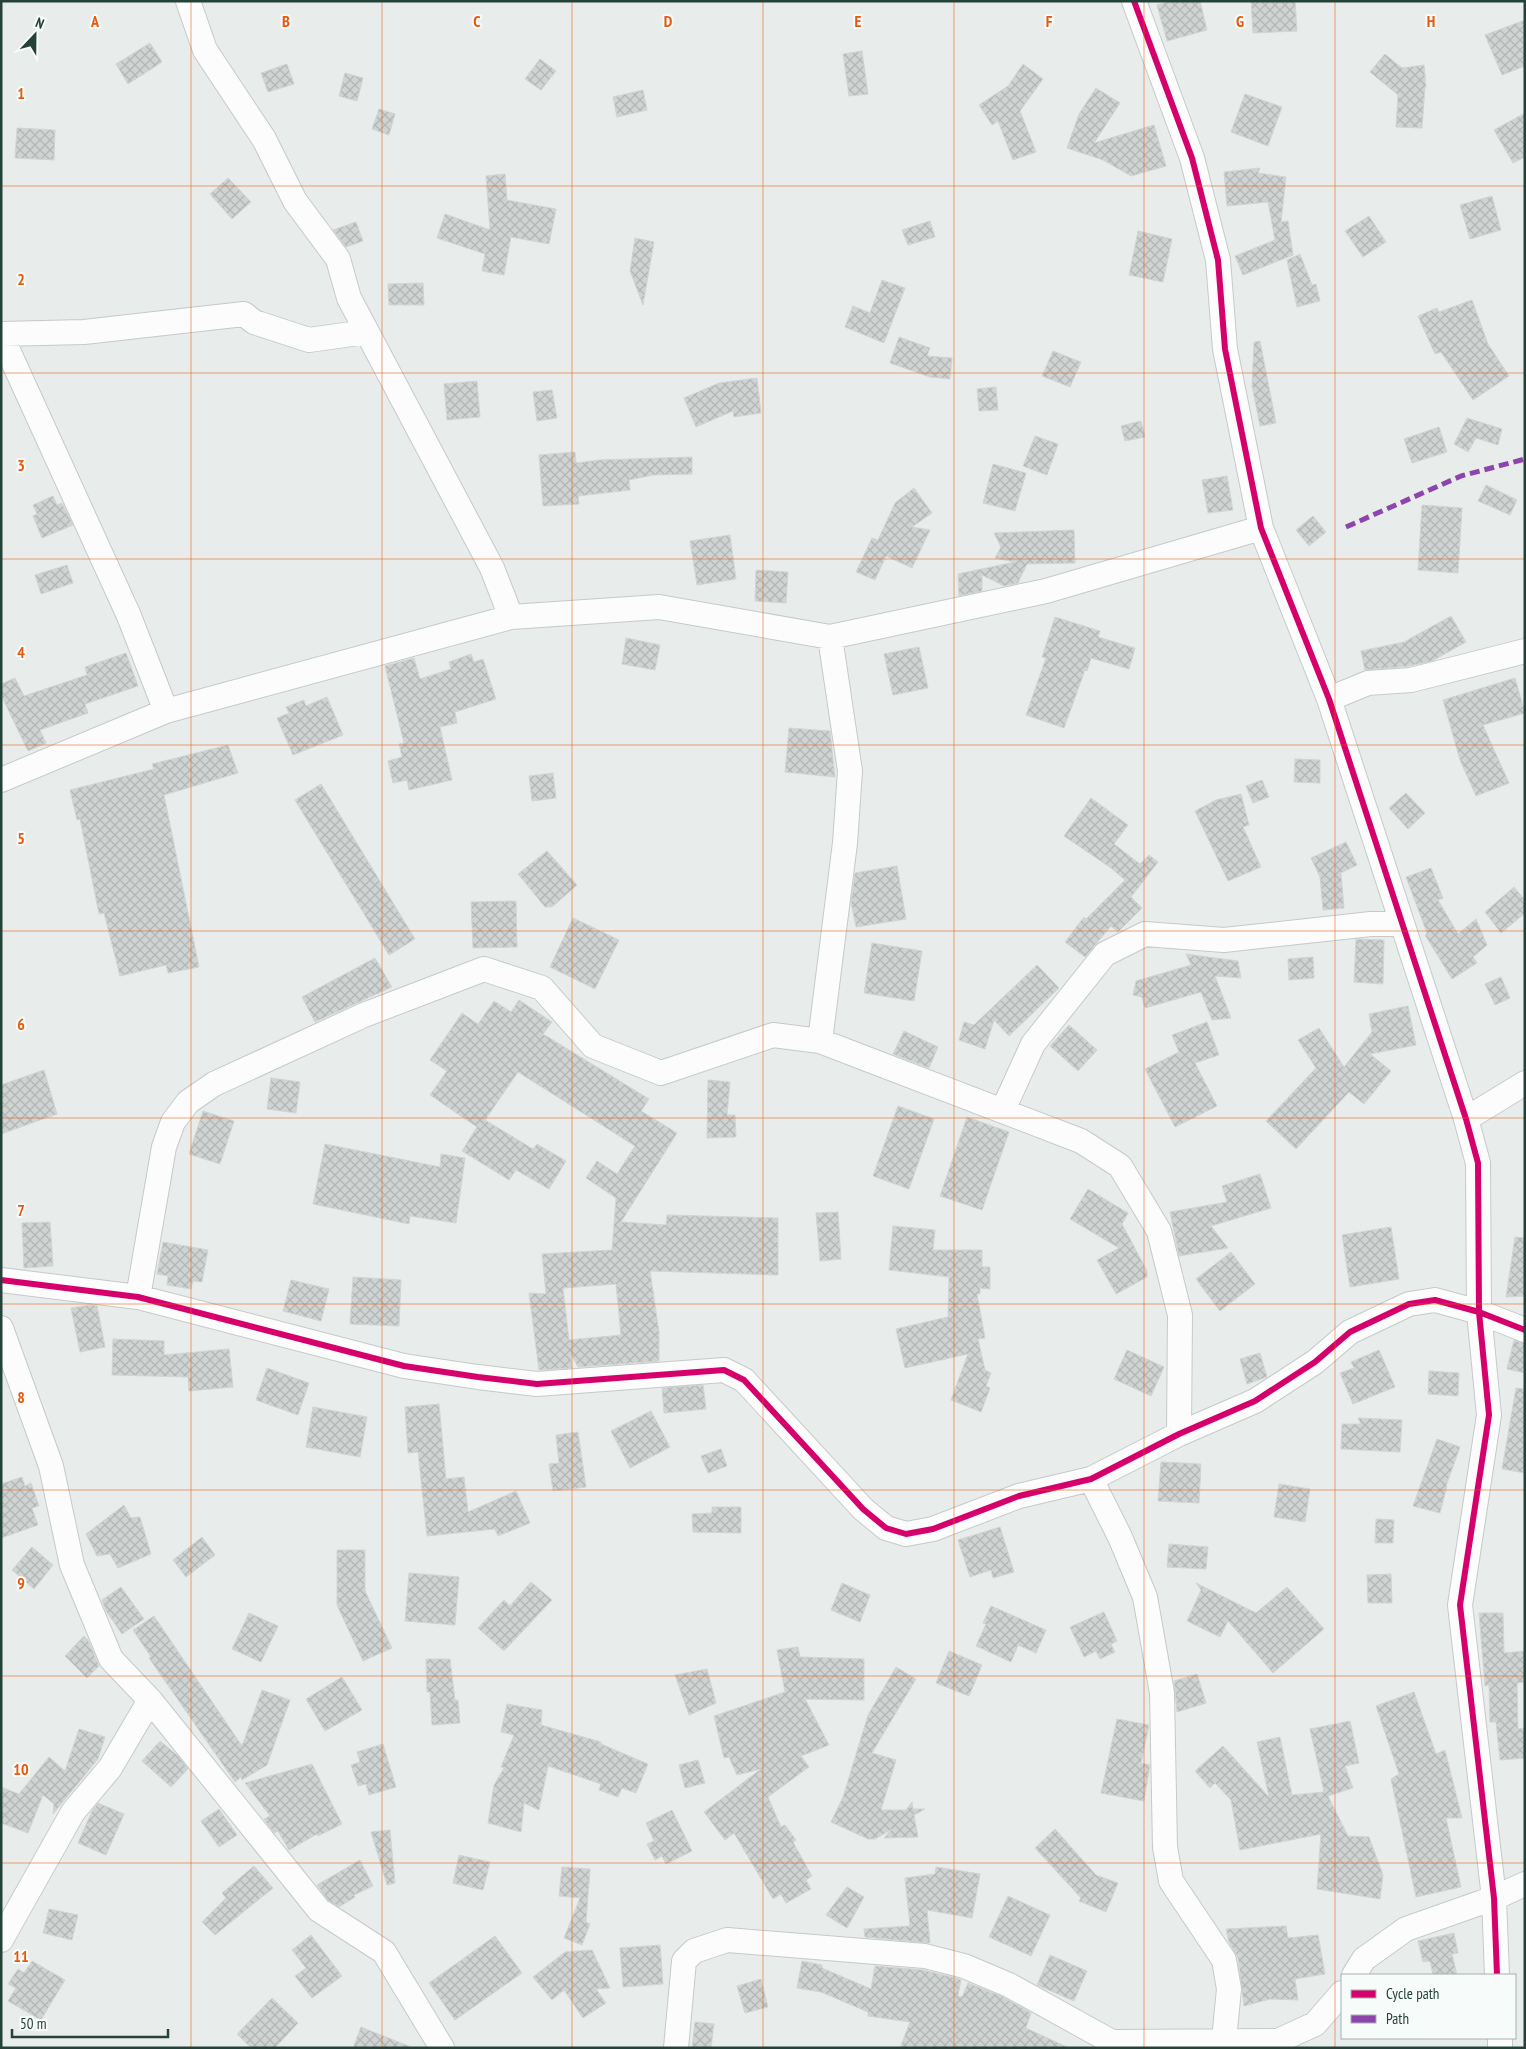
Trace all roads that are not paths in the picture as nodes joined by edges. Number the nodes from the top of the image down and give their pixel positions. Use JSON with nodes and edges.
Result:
{"nodes":[{"id":1,"x":188,"y":1,"type":"edge"},
{"id":2,"x":1134,"y":1,"type":"edge"},
{"id":3,"x":366,"y":332,"type":"junction"},
{"id":4,"x":1,"y":335,"type":"edge"},
{"id":5,"x":1261,"y":528,"type":"junction"},
{"id":6,"x":511,"y":617,"type":"junction"},
{"id":7,"x":830,"y":637,"type":"junction"},
{"id":8,"x":1525,"y":651,"type":"edge"},
{"id":9,"x":1329,"y":699,"type":"junction"},
{"id":10,"x":166,"y":711,"type":"junction"},
{"id":11,"x":1,"y":780,"type":"edge"},
{"id":12,"x":1401,"y":924,"type":"junction"},
{"id":13,"x":820,"y":1041,"type":"junction"},
{"id":14,"x":1525,"y":1084,"type":"edge"},
{"id":15,"x":1003,"y":1110,"type":"junction"},
{"id":16,"x":1466,"y":1119,"type":"junction"},
{"id":17,"x":1,"y":1280,"type":"edge"},
{"id":18,"x":138,"y":1297,"type":"junction"},
{"id":19,"x":1478,"y":1312,"type":"junction"},
{"id":20,"x":1,"y":1328,"type":"edge"},
{"id":21,"x":1525,"y":1330,"type":"edge"},
{"id":22,"x":1179,"y":1434,"type":"junction"},
{"id":23,"x":1091,"y":1478,"type":"junction"},
{"id":24,"x":150,"y":1700,"type":"junction"},
{"id":25,"x":1525,"y":1884,"type":"edge"},
{"id":26,"x":1494,"y":1898,"type":"junction"},
{"id":27,"x":1,"y":1940,"type":"edge"},
{"id":28,"x":1355,"y":1974,"type":"edge"},
{"id":29,"x":1497,"y":1974,"type":"edge"},
{"id":30,"x":1341,"y":1994,"type":"edge"},
{"id":31,"x":1224,"y":2040,"type":"junction"},
{"id":32,"x":1161,"y":2045,"type":"edge"},
{"id":33,"x":442,"y":2048,"type":"edge"},
{"id":34,"x":676,"y":2048,"type":"edge"}],
"edges":[{"from":1,"to":3,"type":"street"},
{"from":2,"to":5,"type":"street"},
{"from":3,"to":4,"type":"street"},
{"from":3,"to":6,"type":"street"},
{"from":4,"to":10,"type":"street"},
{"from":5,"to":7,"type":"street"},
{"from":5,"to":9,"type":"street"},
{"from":6,"to":7,"type":"street"},
{"from":6,"to":10,"type":"street"},
{"from":7,"to":13,"type":"street"},
{"from":8,"to":9,"type":"street"},
{"from":9,"to":12,"type":"street"},
{"from":10,"to":11,"type":"street"},
{"from":12,"to":15,"type":"street"},
{"from":12,"to":16,"type":"street"},
{"from":13,"to":15,"type":"street"},
{"from":13,"to":18,"type":"street"},
{"from":14,"to":16,"type":"street"},
{"from":15,"to":22,"type":"street"},
{"from":16,"to":19,"type":"street"},
{"from":17,"to":18,"type":"street"},
{"from":18,"to":23,"type":"street"},
{"from":19,"to":21,"type":"street"},
{"from":19,"to":22,"type":"street"},
{"from":19,"to":26,"type":"street"},
{"from":20,"to":24,"type":"street"},
{"from":22,"to":23,"type":"street"},
{"from":23,"to":31,"type":"street"},
{"from":24,"to":27,"type":"street"},
{"from":24,"to":33,"type":"street"},
{"from":25,"to":26,"type":"street"},
{"from":26,"to":28,"type":"street"},
{"from":26,"to":29,"type":"street"},
{"from":30,"to":31,"type":"street"},
{"from":31,"to":32,"type":"street"},
{"from":32,"to":34,"type":"street"}]}
